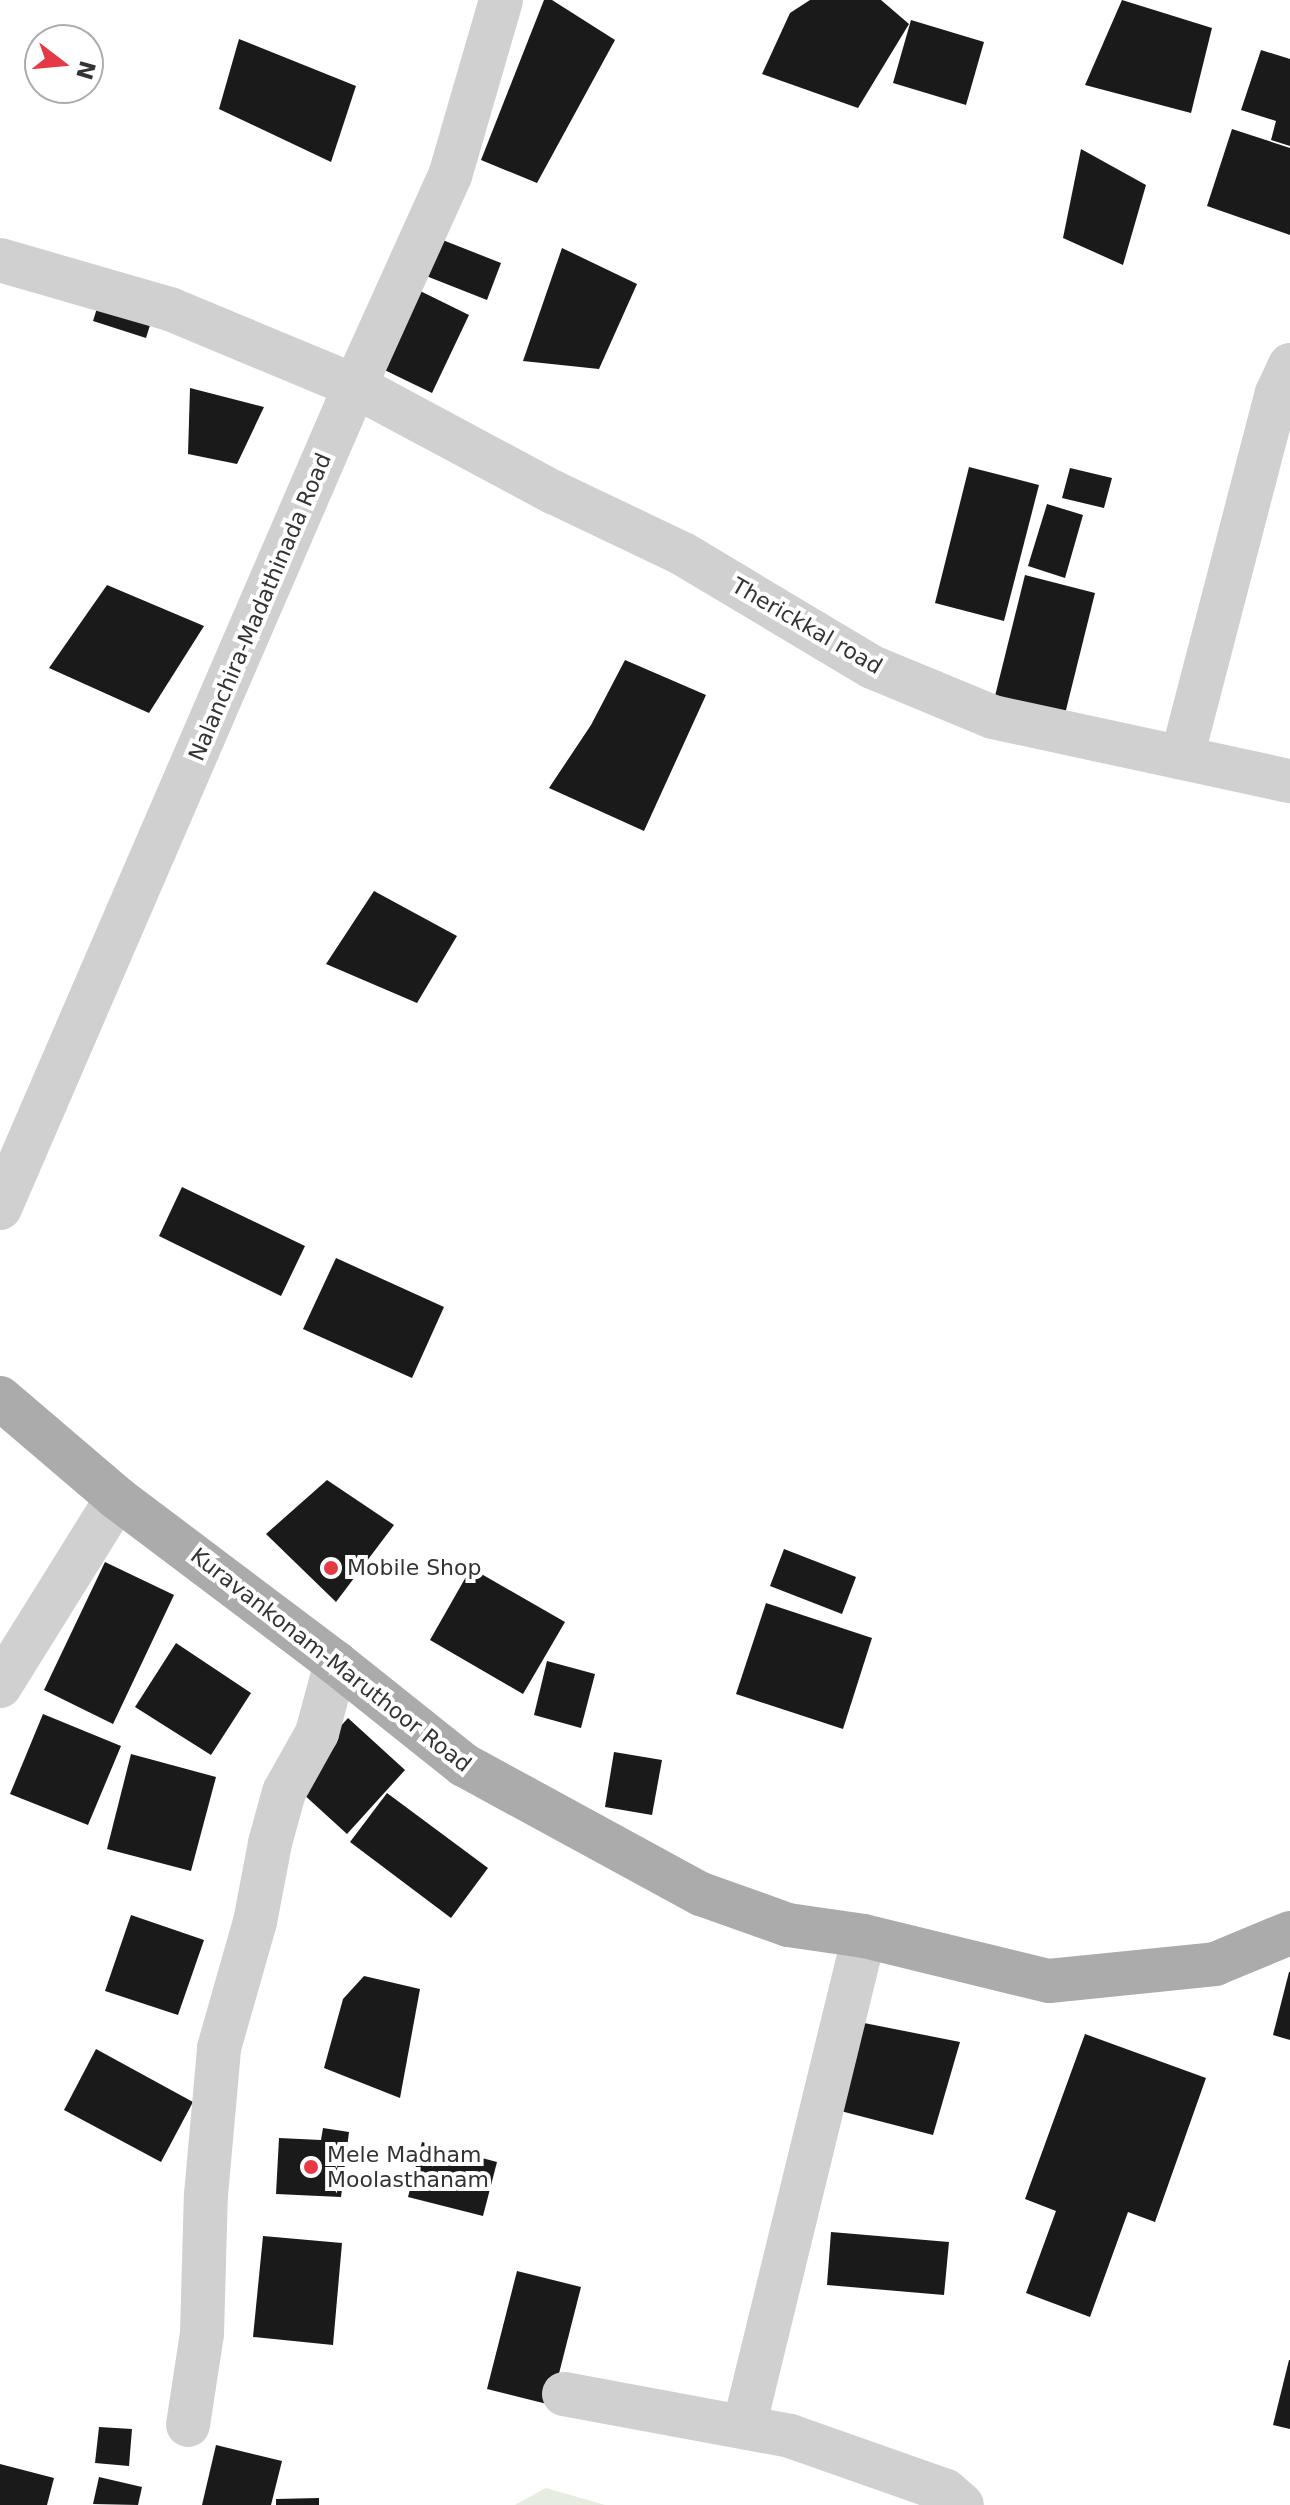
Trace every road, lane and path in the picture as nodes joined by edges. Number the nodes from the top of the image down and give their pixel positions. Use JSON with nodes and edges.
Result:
{"nodes":[{"id":1,"x":501,"y":0,"type":"edge"},
{"id":2,"x":0,"y":260,"type":"edge"},
{"id":3,"x":1290,"y":365,"type":"edge"},
{"id":4,"x":355,"y":386,"type":"junction"},
{"id":5,"x":1182,"y":757,"type":"junction"},
{"id":6,"x":1290,"y":781,"type":"edge"},
{"id":7,"x":0,"y":1208,"type":"edge"},
{"id":8,"x":0,"y":1398,"type":"edge"},
{"id":9,"x":117,"y":1498,"type":"junction"},
{"id":10,"x":336,"y":1663,"type":"junction"},
{"id":11,"x":0,"y":1686,"type":"edge"},
{"id":12,"x":1290,"y":1933,"type":"edge"},
{"id":13,"x":864,"y":1936,"type":"junction"},
{"id":14,"x":564,"y":2394,"type":"dead end"},
{"id":15,"x":188,"y":2425,"type":"dead end"},
{"id":16,"x":744,"y":2427,"type":"junction"},
{"id":17,"x":962,"y":2505,"type":"edge"}],
"edges":[{"from":1,"to":4,"type":"street","name":"Nalanchira-Madathinada Road"},
{"from":2,"to":4,"type":"street","name":"Therickkal road"},
{"from":3,"to":5,"type":"street"},
{"from":4,"to":5,"type":"street","name":"Therickkal road"},
{"from":4,"to":7,"type":"street","name":"Nalanchira-Madathinada Road"},
{"from":5,"to":6,"type":"street","name":"Therickkal road"},
{"from":8,"to":9,"type":"main road","name":"Kuravankonam-Maruthoor Road"},
{"from":9,"to":10,"type":"main road","name":"Kuravankonam-Maruthoor Road"},
{"from":9,"to":11,"type":"street"},
{"from":10,"to":13,"type":"main road","name":"Kuravankonam-Maruthoor Road"},
{"from":10,"to":15,"type":"street"},
{"from":12,"to":13,"type":"main road","name":"Kuravankonam-Maruthoor Road"},
{"from":13,"to":16,"type":"street"},
{"from":14,"to":16,"type":"street"},
{"from":16,"to":17,"type":"street"}]}
